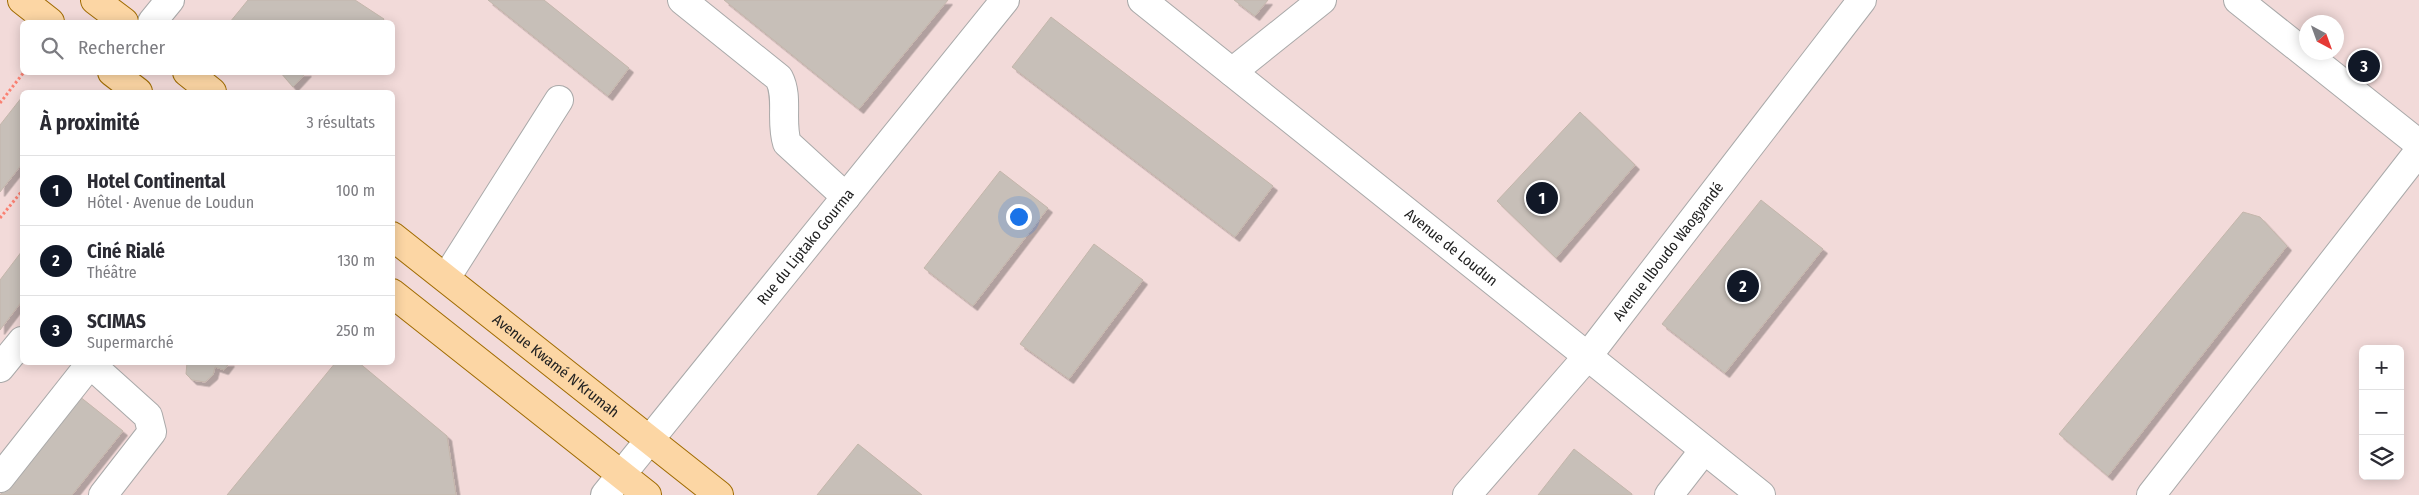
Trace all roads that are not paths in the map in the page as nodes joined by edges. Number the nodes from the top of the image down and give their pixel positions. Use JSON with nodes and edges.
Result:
{"nodes":[{"id":1,"x":22,"y":0,"type":"edge"},
{"id":2,"x":95,"y":0,"type":"edge"},
{"id":3,"x":170,"y":0,"type":"edge"},
{"id":4,"x":682,"y":0,"type":"edge"},
{"id":5,"x":1005,"y":0,"type":"edge"},
{"id":6,"x":1142,"y":0,"type":"edge"},
{"id":7,"x":1322,"y":0,"type":"edge"},
{"id":8,"x":1862,"y":0,"type":"edge"},
{"id":9,"x":2238,"y":0,"type":"edge"},
{"id":10,"x":47,"y":20,"type":"edge"},
{"id":11,"x":121,"y":20,"type":"edge"},
{"id":12,"x":154,"y":20,"type":"edge"},
{"id":13,"x":1232,"y":72,"type":"junction"},
{"id":14,"x":116,"y":75,"type":"edge"},
{"id":15,"x":191,"y":75,"type":"edge"},
{"id":16,"x":135,"y":90,"type":"edge"},
{"id":17,"x":210,"y":90,"type":"edge"},
{"id":18,"x":559,"y":100,"type":"dead end"},
{"id":19,"x":2419,"y":144,"type":"edge"},
{"id":20,"x":2419,"y":151,"type":"edge"},
{"id":21,"x":846,"y":197,"type":"junction"},
{"id":22,"x":395,"y":238,"type":"edge"},
{"id":23,"x":446,"y":278,"type":"junction"},
{"id":24,"x":395,"y":296,"type":"edge"},
{"id":25,"x":20,"y":343,"type":"edge"},
{"id":26,"x":1587,"y":357,"type":"junction"},
{"id":27,"x":87,"y":365,"type":"edge"},
{"id":28,"x":91,"y":365,"type":"edge"},
{"id":29,"x":0,"y":368,"type":"edge"},
{"id":30,"x":649,"y":440,"type":"junction"},
{"id":31,"x":1704,"y":450,"type":"junction"},
{"id":32,"x":0,"y":478,"type":"edge"},
{"id":33,"x":613,"y":485,"type":"edge"},
{"id":34,"x":103,"y":495,"type":"edge"},
{"id":35,"x":647,"y":495,"type":"edge"},
{"id":36,"x":720,"y":495,"type":"edge"},
{"id":37,"x":1467,"y":495,"type":"edge"},
{"id":38,"x":1668,"y":495,"type":"edge"},
{"id":39,"x":1761,"y":495,"type":"edge"},
{"id":40,"x":2151,"y":495,"type":"edge"}],
"edges":[{"from":1,"to":10,"type":"main road"},
{"from":2,"to":11,"type":"main road"},
{"from":3,"to":12,"type":"street"},
{"from":4,"to":21,"type":"street"},
{"from":5,"to":21,"type":"street","name":"Rue du Liptako Gourma"},
{"from":6,"to":13,"type":"street","name":"Avenue de Loudun"},
{"from":7,"to":13,"type":"street"},
{"from":8,"to":26,"type":"street","name":"Avenue Ilboudo Waogyandé"},
{"from":9,"to":19,"type":"street"},
{"from":13,"to":26,"type":"street","name":"Avenue de Loudun"},
{"from":14,"to":16,"type":"main road"},
{"from":15,"to":17,"type":"main road"},
{"from":18,"to":23,"type":"street"},
{"from":20,"to":40,"type":"street"},
{"from":21,"to":30,"type":"street","name":"Rue du Liptako Gourma"},
{"from":22,"to":23,"type":"main road","name":"Avenue Kwamé N'Krumah"},
{"from":23,"to":30,"type":"main road","name":"Avenue Kwamé N'Krumah"},
{"from":24,"to":33,"type":"main road"},
{"from":25,"to":29,"type":"street"},
{"from":26,"to":31,"type":"street","name":"Avenue de Loudun"},
{"from":26,"to":37,"type":"street","name":"Avenue Ilboudo Waogyandé"},
{"from":27,"to":32,"type":"street"},
{"from":28,"to":34,"type":"street"},
{"from":30,"to":33,"type":"street","name":"Rue du Liptako Gourma"},
{"from":30,"to":36,"type":"main road","name":"Avenue Kwamé N'Krumah"},
{"from":31,"to":38,"type":"street"},
{"from":31,"to":39,"type":"street","name":"Avenue de Loudun"},
{"from":33,"to":35,"type":"main road"}]}
